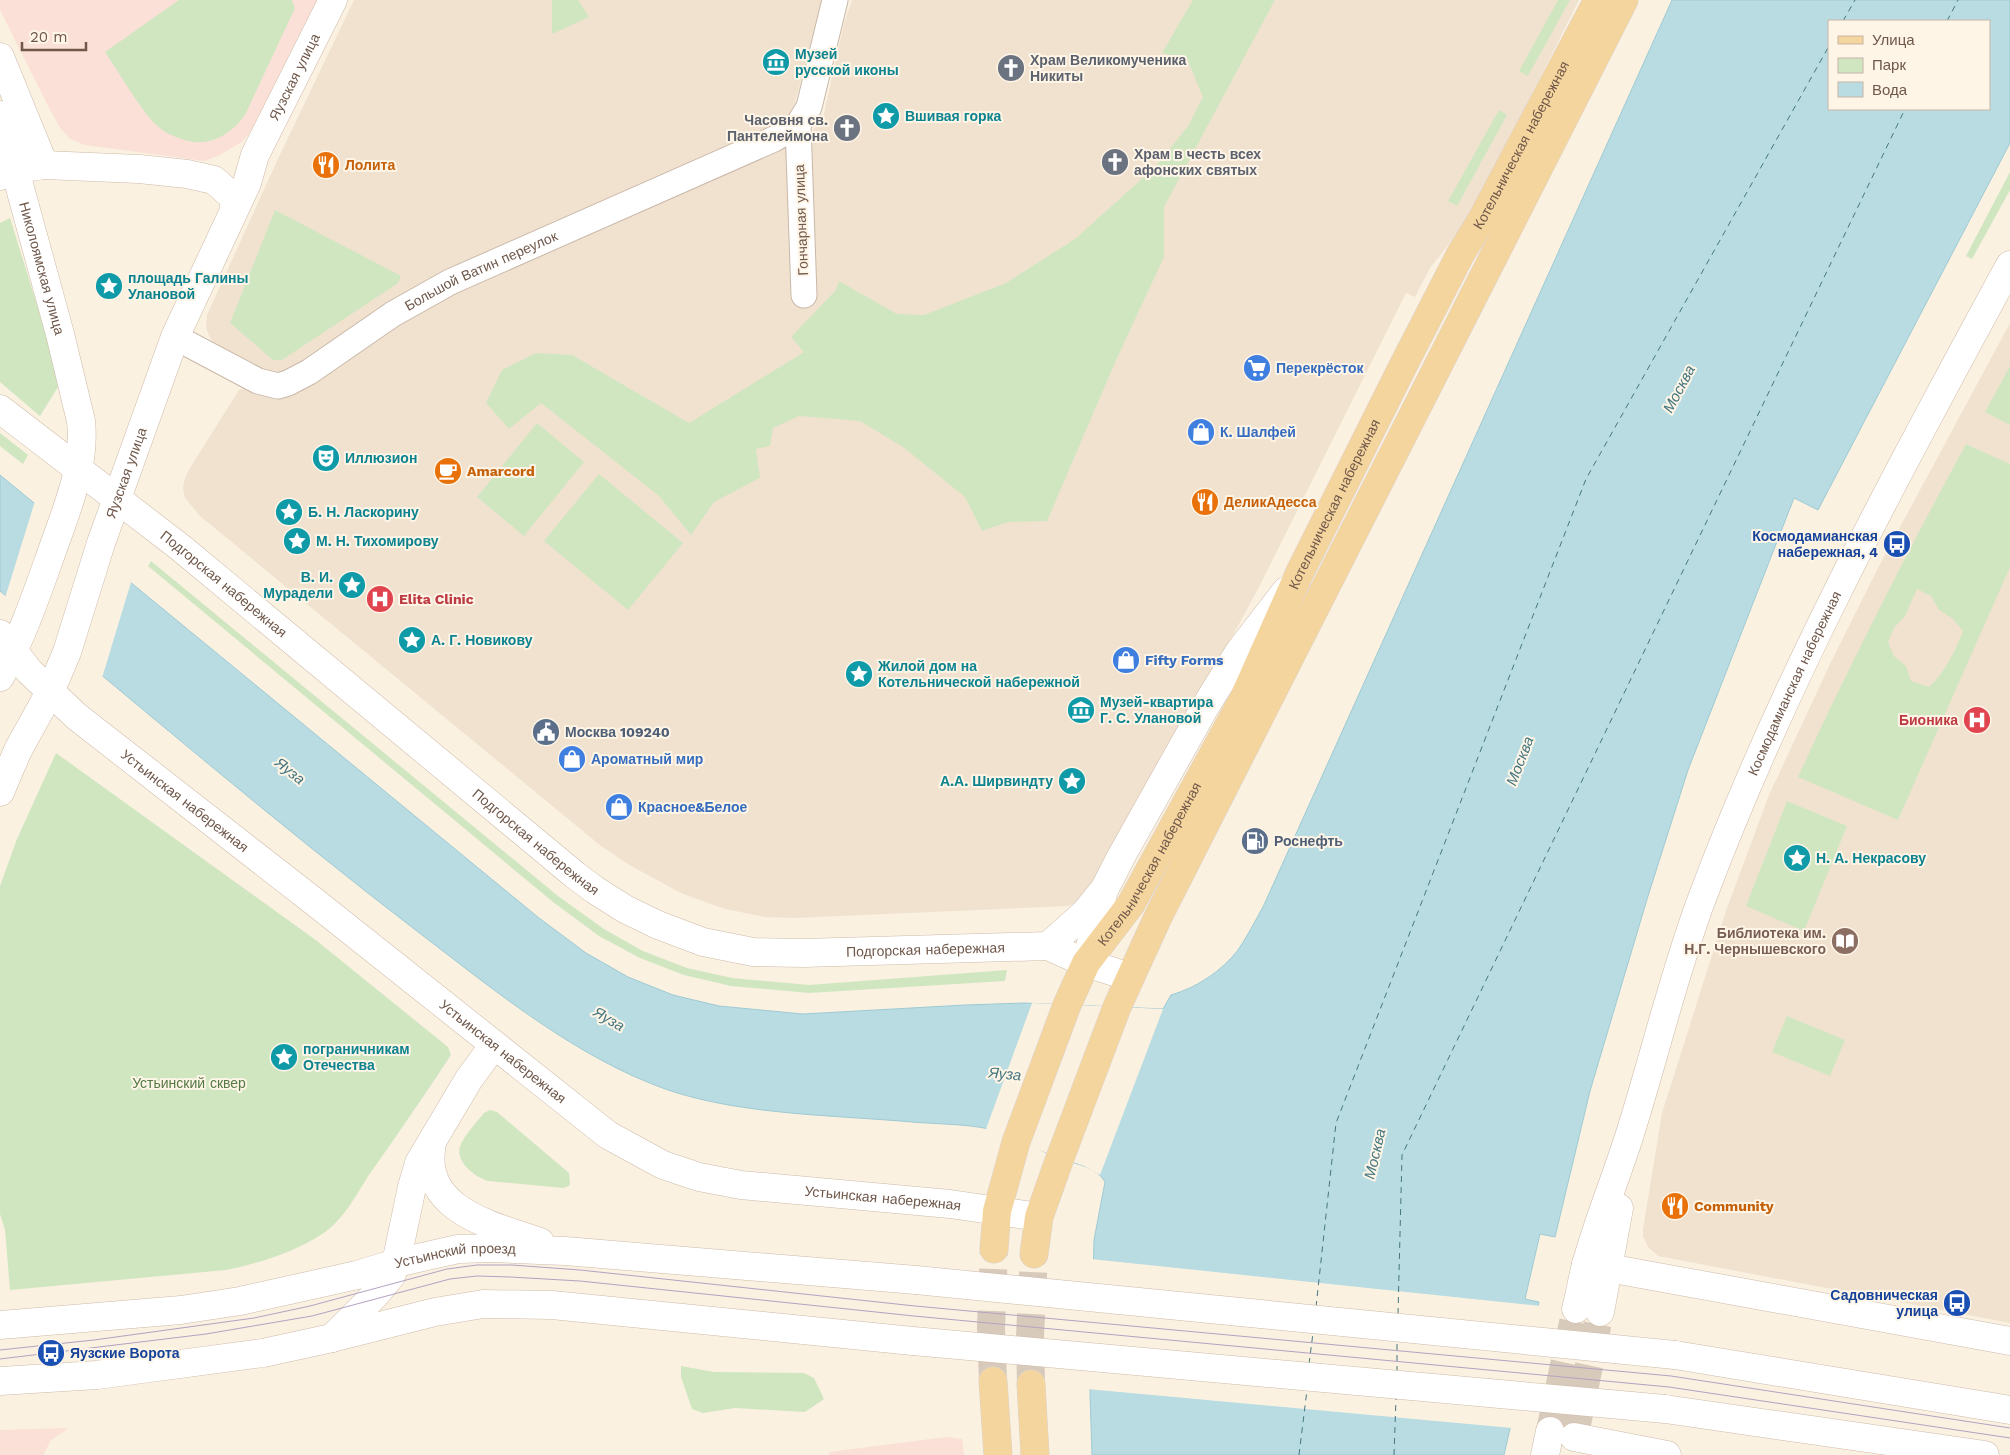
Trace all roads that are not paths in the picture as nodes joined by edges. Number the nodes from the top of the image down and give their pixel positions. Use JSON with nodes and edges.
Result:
{"nodes":[{"id":1,"x":333,"y":0,"type":"edge"},
{"id":2,"x":835,"y":0,"type":"edge"},
{"id":3,"x":1598,"y":0,"type":"edge"},
{"id":4,"x":1624,"y":0,"type":"edge"},
{"id":5,"x":0,"y":57,"type":"edge"},
{"id":6,"x":0,"y":115,"type":"edge"},
{"id":7,"x":798,"y":125,"type":"junction"},
{"id":8,"x":255,"y":155,"type":"junction"},
{"id":9,"x":44,"y":165,"type":"junction"},
{"id":10,"x":7,"y":173,"type":"edge"},
{"id":11,"x":214,"y":180,"type":"junction"},
{"id":12,"x":235,"y":207,"type":"junction"},
{"id":13,"x":2010,"y":265,"type":"edge"},
{"id":14,"x":804,"y":295,"type":"dead end"},
{"id":15,"x":175,"y":337,"type":"junction"},
{"id":16,"x":0,"y":409,"type":"edge"},
{"id":17,"x":78,"y":470,"type":"junction"},
{"id":18,"x":117,"y":498,"type":"junction"},
{"id":19,"x":1300,"y":572,"type":"junction"},
{"id":20,"x":7,"y":643,"type":"edge"},
{"id":21,"x":0,"y":677,"type":"edge"},
{"id":22,"x":50,"y":692,"type":"junction"},
{"id":23,"x":0,"y":792,"type":"edge"},
{"id":24,"x":1104,"y":890,"type":"junction"},
{"id":25,"x":1048,"y":946,"type":"junction"},
{"id":26,"x":1086,"y":963,"type":"junction"},
{"id":27,"x":1130,"y":977,"type":"junction"},
{"id":28,"x":494,"y":1045,"type":"junction"},
{"id":29,"x":433,"y":1137,"type":"junction"},
{"id":30,"x":996,"y":1211,"type":"junction"},
{"id":31,"x":1039,"y":1217,"type":"junction"},
{"id":32,"x":994,"y":1249,"type":"tunnel mouth"},
{"id":33,"x":565,"y":1251,"type":"junction"},
{"id":34,"x":1034,"y":1254,"type":"tunnel mouth"},
{"id":35,"x":396,"y":1263,"type":"junction"},
{"id":36,"x":1598,"y":1266,"type":"junction"},
{"id":37,"x":1588,"y":1311,"type":"tunnel mouth"},
{"id":38,"x":4,"y":1323,"type":"edge"},
{"id":39,"x":332,"y":1338,"type":"junction"},
{"id":40,"x":2010,"y":1341,"type":"edge"},
{"id":41,"x":0,"y":1381,"type":"edge"},
{"id":42,"x":992,"y":1381,"type":"tunnel mouth"},
{"id":43,"x":1031,"y":1384,"type":"tunnel mouth"},
{"id":44,"x":2010,"y":1410,"type":"edge"},
{"id":45,"x":1563,"y":1443,"type":"edge"},
{"id":46,"x":998,"y":1455,"type":"edge"},
{"id":47,"x":1035,"y":1455,"type":"edge"},
{"id":48,"x":1668,"y":1455,"type":"edge"},
{"id":49,"x":1985,"y":1455,"type":"edge"}],
"edges":[{"from":1,"to":8,"type":"main road","name":"Яузская улица"},
{"from":2,"to":7,"type":"street"},
{"from":3,"to":19,"type":"main road","name":"Котельническая набережная"},
{"from":4,"to":27,"type":"main road","name":"Котельническая набережная"},
{"from":5,"to":9,"type":"main road"},
{"from":6,"to":10,"type":"main road","name":"Николоямская улица"},
{"from":7,"to":14,"type":"street","name":"Гончарная улица"},
{"from":7,"to":15,"type":"street","name":"Большой Ватин переулок"},
{"from":8,"to":11,"type":"main road","name":"Яузская улица"},
{"from":8,"to":12,"type":"main road","name":"Яузская улица"},
{"from":9,"to":10,"type":"main road"},
{"from":9,"to":11,"type":"main road"},
{"from":10,"to":17,"type":"main road","name":"Николоямская улица"},
{"from":11,"to":12,"type":"main road"},
{"from":12,"to":15,"type":"main road","name":"Яузская улица"},
{"from":13,"to":36,"type":"main road","name":"Космодамианская набережная"},
{"from":15,"to":18,"type":"main road","name":"Яузская улица"},
{"from":16,"to":17,"type":"main road","name":"Подгорская набережная"},
{"from":17,"to":18,"type":"main road","name":"Подгорская набережная"},
{"from":17,"to":20,"type":"main road"},
{"from":18,"to":22,"type":"main road","name":"Яузская улица"},
{"from":18,"to":25,"type":"main road","name":"Подгорская набережная"},
{"from":19,"to":24,"type":"main road"},
{"from":19,"to":26,"type":"main road","name":"Котельническая набережная"},
{"from":20,"to":21,"type":"main road"},
{"from":20,"to":22,"type":"main road","name":"Устьинская набережная"},
{"from":22,"to":23,"type":"main road","name":"Яузская улица"},
{"from":22,"to":28,"type":"main road","name":"Устьинская набережная"},
{"from":24,"to":25,"type":"main road"},
{"from":24,"to":26,"type":"main road"},
{"from":25,"to":26,"type":"main road","name":"Подгорская набережная"},
{"from":26,"to":27,"type":"main road","name":"Подгорская набережная"},
{"from":26,"to":30,"type":"main road","name":"Котельническая набережная"},
{"from":27,"to":31,"type":"main road","name":"Котельническая набережная"},
{"from":28,"to":29,"type":"main road"},
{"from":28,"to":30,"type":"main road","name":"Устьинская набережная"},
{"from":29,"to":33,"type":"main road"},
{"from":29,"to":35,"type":"main road"},
{"from":30,"to":31,"type":"main road","name":"Устьинская набережная"},
{"from":30,"to":32,"type":"main road","name":"Котельническая набережная"},
{"from":31,"to":34,"type":"main road","name":"Котельническая набережная"},
{"from":33,"to":35,"type":"main road","name":"Устьинский проезд"},
{"from":33,"to":44,"type":"main road","name":"Устьинский проезд","bridge":true},
{"from":35,"to":38,"type":"main road","name":"Устьинский проезд"},
{"from":35,"to":39,"type":"main road"},
{"from":36,"to":37,"type":"main road","name":"Космодамианская набережная"},
{"from":36,"to":40,"type":"main road"},
{"from":39,"to":41,"type":"main road"},
{"from":39,"to":49,"type":"main road","bridge":true},
{"from":42,"to":46,"type":"main road"},
{"from":43,"to":47,"type":"main road"},
{"from":45,"to":48,"type":"main road"}]}
